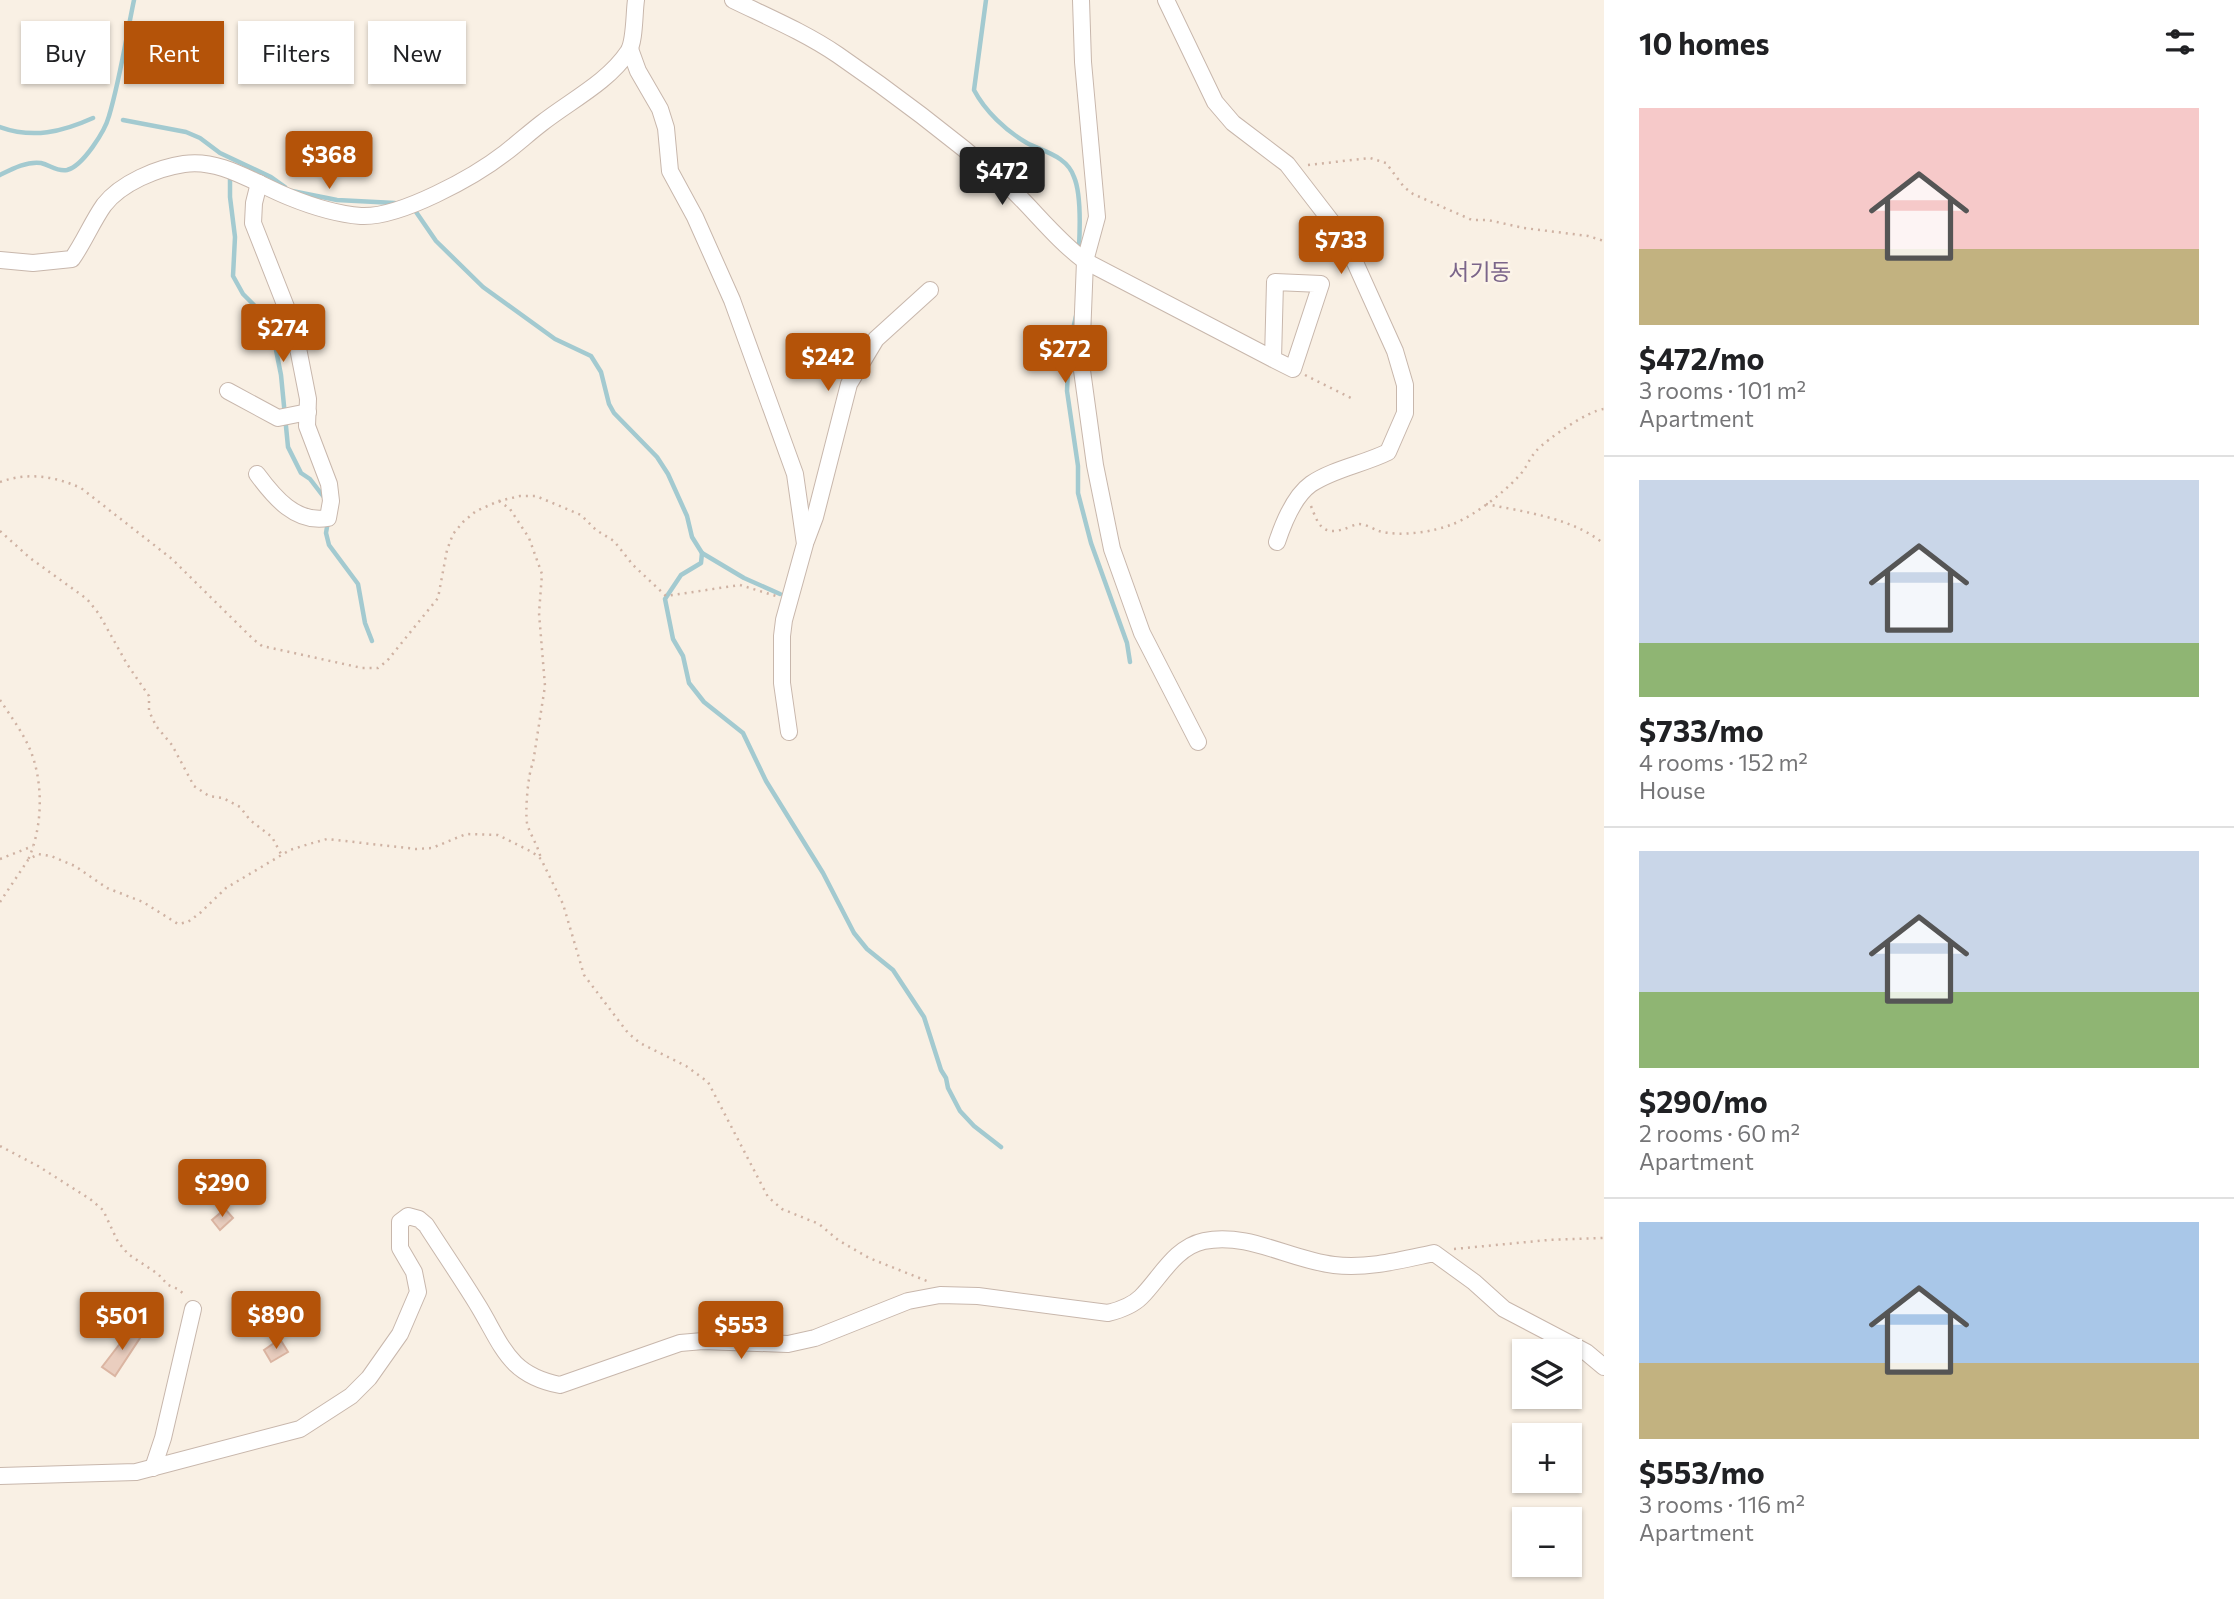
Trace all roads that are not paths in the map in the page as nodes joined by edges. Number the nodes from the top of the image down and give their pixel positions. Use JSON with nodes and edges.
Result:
{"nodes":[{"id":1,"x":636,"y":0,"type":"edge"},
{"id":2,"x":733,"y":0,"type":"edge"},
{"id":3,"x":1081,"y":0,"type":"edge"},
{"id":4,"x":1166,"y":0,"type":"edge"},
{"id":5,"x":630,"y":49,"type":"junction"},
{"id":6,"x":259,"y":183,"type":"junction"},
{"id":7,"x":0,"y":260,"type":"edge"},
{"id":8,"x":1085,"y":261,"type":"junction"},
{"id":9,"x":930,"y":290,"type":"dead end"},
{"id":10,"x":1273,"y":359,"type":"junction"},
{"id":11,"x":228,"y":391,"type":"dead end"},
{"id":12,"x":293,"y":416,"type":"junction"},
{"id":13,"x":257,"y":474,"type":"dead end"},
{"id":14,"x":1277,"y":542,"type":"dead end"},
{"id":15,"x":805,"y":544,"type":"junction"},
{"id":16,"x":789,"y":732,"type":"dead end"},
{"id":17,"x":1198,"y":743,"type":"dead end"},
{"id":18,"x":193,"y":1309,"type":"road end"},
{"id":19,"x":1604,"y":1367,"type":"edge"},
{"id":20,"x":153,"y":1468,"type":"junction"},
{"id":21,"x":0,"y":1476,"type":"edge"}],
"edges":[{"from":1,"to":5,"type":"street"},
{"from":2,"to":8,"type":"street"},
{"from":3,"to":8,"type":"street"},
{"from":4,"to":14,"type":"street"},
{"from":5,"to":6,"type":"street"},
{"from":5,"to":15,"type":"street"},
{"from":6,"to":7,"type":"street"},
{"from":6,"to":12,"type":"street"},
{"from":8,"to":10,"type":"street"},
{"from":8,"to":17,"type":"street"},
{"from":9,"to":15,"type":"street"},
{"from":10,"to":10,"type":"street"},
{"from":11,"to":12,"type":"street"},
{"from":12,"to":13,"type":"street"},
{"from":15,"to":16,"type":"street"},
{"from":18,"to":20,"type":"street"},
{"from":19,"to":20,"type":"street"},
{"from":20,"to":21,"type":"street"}]}
